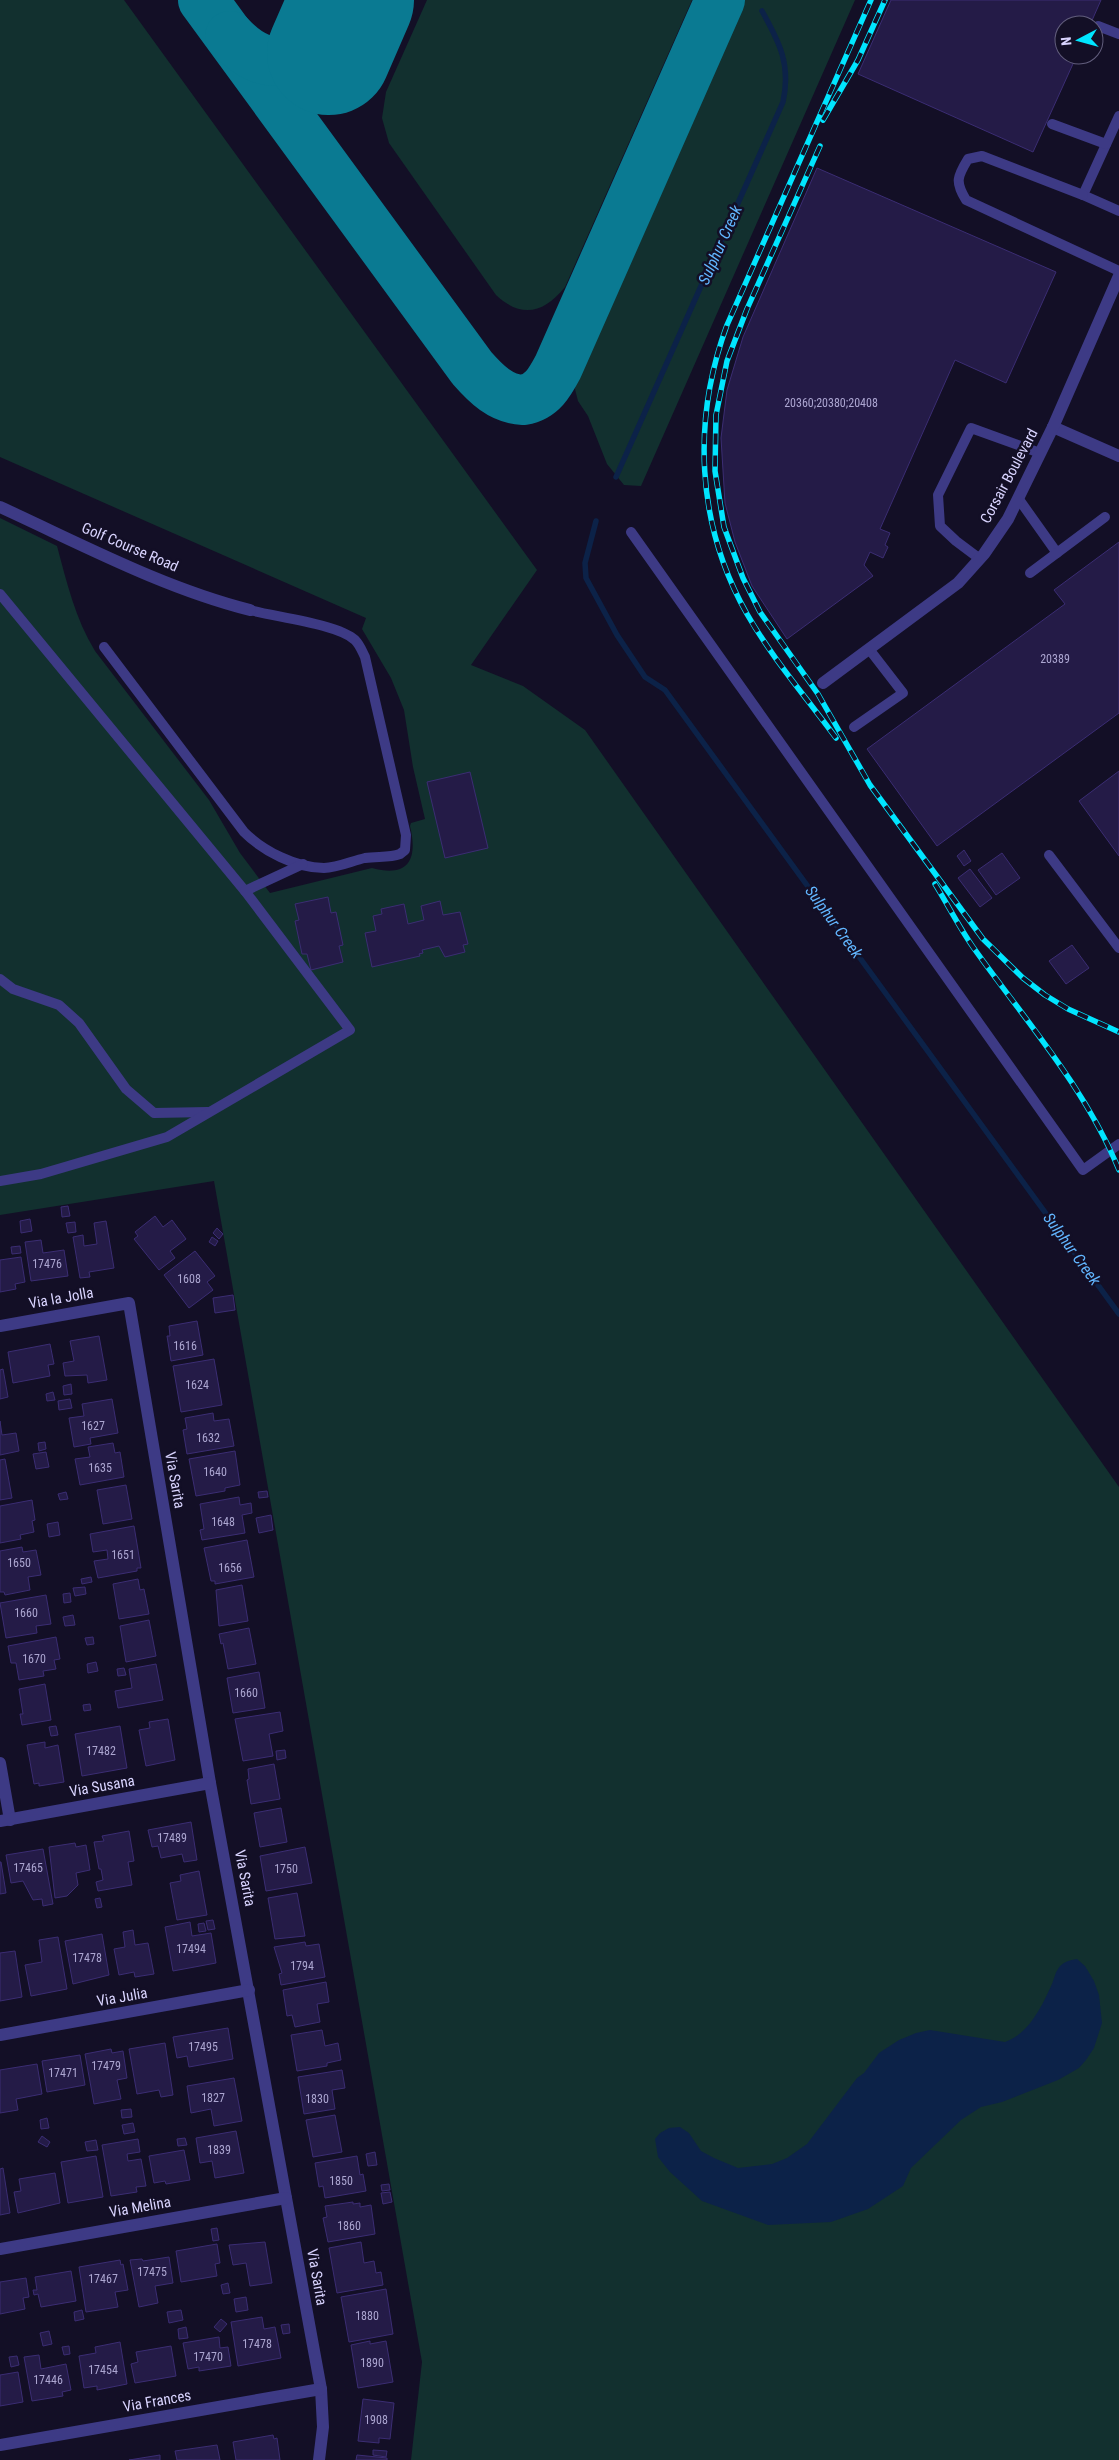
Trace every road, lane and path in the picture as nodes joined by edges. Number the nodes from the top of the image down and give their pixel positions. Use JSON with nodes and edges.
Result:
{"nodes":[{"id":1,"x":1104,"y":28,"type":"edge"},
{"id":2,"x":1119,"y":34,"type":"edge"},
{"id":3,"x":1119,"y":116,"type":"edge"},
{"id":4,"x":1052,"y":124,"type":"dead end"},
{"id":5,"x":1106,"y":144,"type":"junction"},
{"id":6,"x":1083,"y":196,"type":"junction"},
{"id":7,"x":1119,"y":211,"type":"edge"},
{"id":8,"x":1119,"y":271,"type":"edge"},
{"id":9,"x":1119,"y":276,"type":"edge"},
{"id":10,"x":1053,"y":427,"type":"junction"},
{"id":11,"x":1040,"y":454,"type":"junction"},
{"id":12,"x":1119,"y":456,"type":"edge"},
{"id":13,"x":1018,"y":498,"type":"junction"},
{"id":14,"x":0,"y":507,"type":"edge"},
{"id":15,"x":1105,"y":517,"type":"dead end"},
{"id":16,"x":631,"y":532,"type":"dead end"},
{"id":17,"x":1057,"y":553,"type":"junction"},
{"id":18,"x":980,"y":559,"type":"junction"},
{"id":19,"x":1030,"y":573,"type":"dead end"},
{"id":20,"x":0,"y":594,"type":"edge"},
{"id":21,"x":250,"y":610,"type":"joint"},
{"id":22,"x":104,"y":647,"type":"dead end"},
{"id":23,"x":869,"y":649,"type":"junction"},
{"id":24,"x":823,"y":683,"type":"dead end"},
{"id":25,"x":854,"y":727,"type":"dead end"},
{"id":26,"x":1049,"y":855,"type":"dead end"},
{"id":27,"x":303,"y":864,"type":"junction"},
{"id":28,"x":245,"y":891,"type":"junction"},
{"id":29,"x":1119,"y":948,"type":"edge"},
{"id":30,"x":0,"y":979,"type":"edge"},
{"id":31,"x":209,"y":1112,"type":"junction"},
{"id":32,"x":1119,"y":1144,"type":"edge"},
{"id":33,"x":0,"y":1181,"type":"edge"},
{"id":34,"x":129,"y":1303,"type":"joint"},
{"id":35,"x":0,"y":1326,"type":"edge"},
{"id":36,"x":0,"y":1763,"type":"edge"},
{"id":37,"x":210,"y":1783,"type":"junction"},
{"id":38,"x":5,"y":1820,"type":"edge"},
{"id":39,"x":249,"y":1990,"type":"junction"},
{"id":40,"x":0,"y":2035,"type":"edge"},
{"id":41,"x":286,"y":2198,"type":"junction"},
{"id":42,"x":0,"y":2249,"type":"edge"},
{"id":43,"x":321,"y":2389,"type":"junction"},
{"id":44,"x":0,"y":2446,"type":"edge"},
{"id":45,"x":318,"y":2460,"type":"edge"}],
"edges":[{"from":1,"to":2,"type":"lane"},
{"from":3,"to":5,"type":"lane"},
{"from":4,"to":5,"type":"lane"},
{"from":5,"to":6,"type":"lane"},
{"from":6,"to":7,"type":"lane"},
{"from":6,"to":8,"type":"lane"},
{"from":9,"to":10,"type":"street","name":"Corsair Boulevard"},
{"from":10,"to":11,"type":"street","name":"Corsair Boulevard"},
{"from":10,"to":12,"type":"street"},
{"from":11,"to":13,"type":"street","name":"Corsair Boulevard"},
{"from":11,"to":18,"type":"lane"},
{"from":13,"to":17,"type":"lane"},
{"from":13,"to":18,"type":"street","name":"Corsair Boulevard"},
{"from":14,"to":21,"type":"street","name":"Golf Course Road"},
{"from":15,"to":17,"type":"lane"},
{"from":16,"to":32,"type":"lane"},
{"from":17,"to":19,"type":"lane"},
{"from":18,"to":23,"type":"street","name":"Corsair Boulevard"},
{"from":20,"to":28,"type":"lane"},
{"from":21,"to":27,"type":"lane"},
{"from":22,"to":27,"type":"lane"},
{"from":23,"to":24,"type":"street","name":"Corsair Boulevard"},
{"from":23,"to":25,"type":"lane"},
{"from":26,"to":29,"type":"lane"},
{"from":27,"to":28,"type":"lane"},
{"from":28,"to":31,"type":"lane"},
{"from":30,"to":31,"type":"lane"},
{"from":31,"to":33,"type":"lane"},
{"from":34,"to":35,"type":"street","name":"Via la Jolla"},
{"from":34,"to":37,"type":"street","name":"Via Sarita"},
{"from":36,"to":38,"type":"street"},
{"from":37,"to":38,"type":"street","name":"Via Susana"},
{"from":37,"to":39,"type":"street","name":"Via Sarita"},
{"from":39,"to":40,"type":"street","name":"Via Julia"},
{"from":39,"to":41,"type":"street","name":"Via Sarita"},
{"from":41,"to":42,"type":"street","name":"Via Melina"},
{"from":41,"to":43,"type":"street","name":"Via Sarita"},
{"from":43,"to":44,"type":"street","name":"Via Frances"},
{"from":43,"to":45,"type":"street","name":"Via Sarita"}]}
